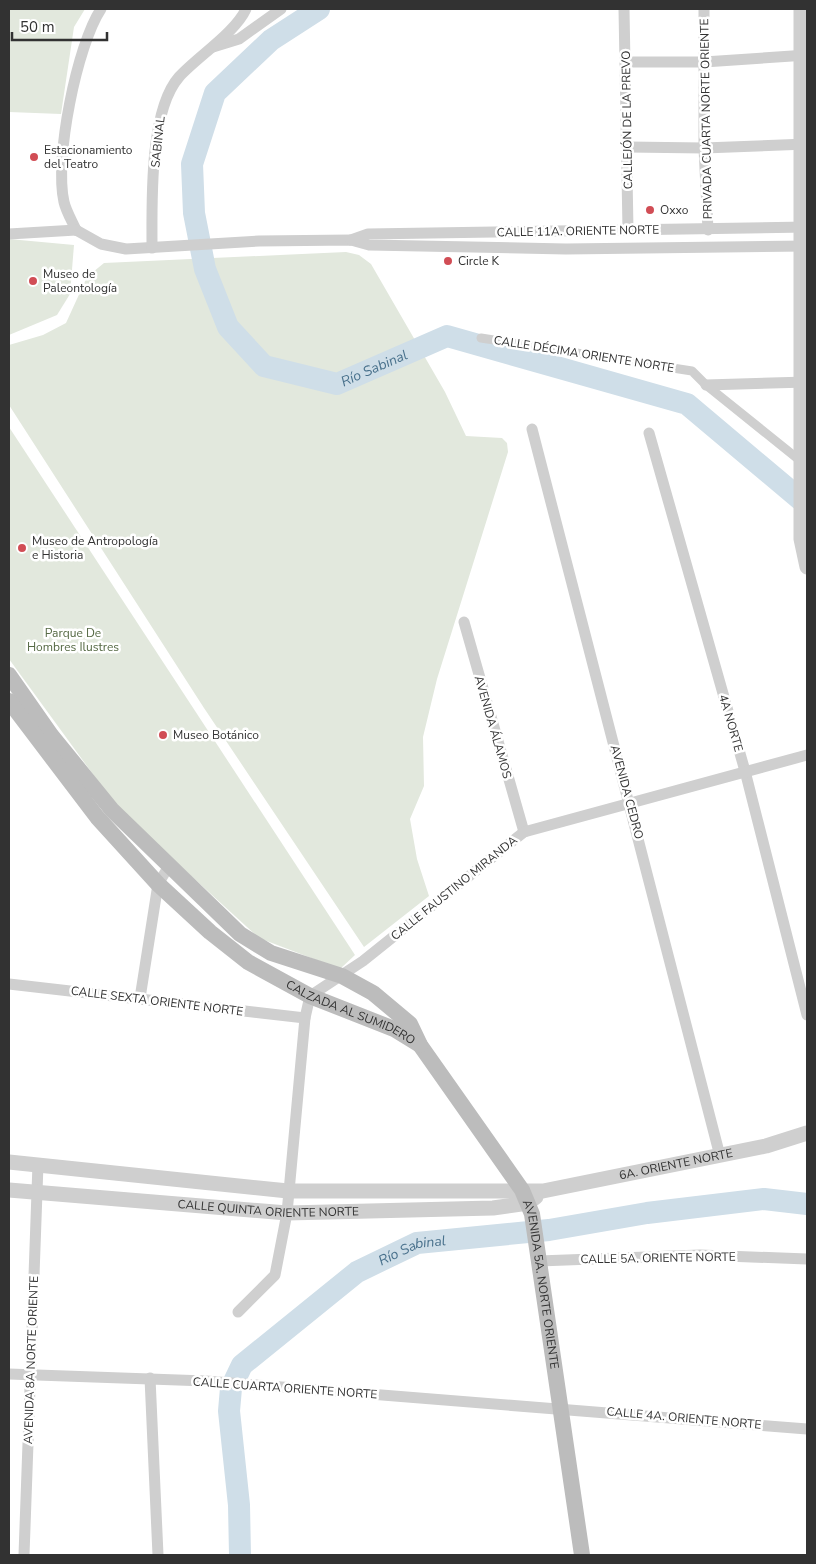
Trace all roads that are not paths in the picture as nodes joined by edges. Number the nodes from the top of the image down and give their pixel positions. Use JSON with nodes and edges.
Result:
{"nodes":[{"id":1,"x":101,"y":9,"type":"edge"},
{"id":2,"x":246,"y":9,"type":"edge"},
{"id":3,"x":281,"y":9,"type":"edge"},
{"id":4,"x":624,"y":9,"type":"edge"},
{"id":5,"x":704,"y":9,"type":"edge"},
{"id":6,"x":801,"y":9,"type":"edge"},
{"id":7,"x":211,"y":48,"type":"junction"},
{"id":8,"x":805,"y":55,"type":"edge"},
{"id":9,"x":626,"y":62,"type":"junction"},
{"id":10,"x":704,"y":62,"type":"junction"},
{"id":11,"x":805,"y":144,"type":"edge"},
{"id":12,"x":628,"y":147,"type":"junction"},
{"id":13,"x":704,"y":148,"type":"junction"},
{"id":14,"x":805,"y":227,"type":"edge"},
{"id":15,"x":76,"y":230,"type":"junction"},
{"id":16,"x":628,"y":230,"type":"junction"},
{"id":17,"x":708,"y":230,"type":"junction"},
{"id":18,"x":565,"y":232,"type":"junction"},
{"id":19,"x":9,"y":234,"type":"edge"},
{"id":20,"x":351,"y":240,"type":"junction"},
{"id":21,"x":805,"y":246,"type":"edge"},
{"id":22,"x":156,"y":248,"type":"junction"},
{"id":23,"x":566,"y":250,"type":"junction"},
{"id":24,"x":481,"y":338,"type":"dead end"},
{"id":25,"x":805,"y":382,"type":"edge"},
{"id":26,"x":706,"y":385,"type":"junction"},
{"id":27,"x":532,"y":429,"type":"dead end"},
{"id":28,"x":649,"y":433,"type":"dead end"},
{"id":29,"x":803,"y":467,"type":"edge"},
{"id":30,"x":807,"y":567,"type":"edge"},
{"id":31,"x":464,"y":622,"type":"dead end"},
{"id":32,"x":9,"y":675,"type":"edge"},
{"id":33,"x":9,"y":702,"type":"edge"},
{"id":34,"x":807,"y":755,"type":"edge"},
{"id":35,"x":745,"y":771,"type":"junction"},
{"id":36,"x":630,"y":802,"type":"junction"},
{"id":37,"x":524,"y":832,"type":"junction"},
{"id":38,"x":169,"y":866,"type":"junction"},
{"id":39,"x":158,"y":884,"type":"junction"},
{"id":40,"x":342,"y":976,"type":"junction"},
{"id":41,"x":9,"y":984,"type":"edge"},
{"id":42,"x":310,"y":996,"type":"junction"},
{"id":43,"x":140,"y":998,"type":"junction"},
{"id":44,"x":807,"y":1016,"type":"edge"},
{"id":45,"x":305,"y":1018,"type":"junction"},
{"id":46,"x":420,"y":1045,"type":"junction"},
{"id":47,"x":807,"y":1133,"type":"edge"},
{"id":48,"x":720,"y":1156,"type":"junction"},
{"id":49,"x":9,"y":1162,"type":"edge"},
{"id":50,"x":38,"y":1164,"type":"junction"},
{"id":51,"x":9,"y":1190,"type":"edge"},
{"id":52,"x":288,"y":1190,"type":"junction"},
{"id":53,"x":36,"y":1193,"type":"junction"},
{"id":54,"x":527,"y":1202,"type":"junction"},
{"id":55,"x":287,"y":1213,"type":"junction"},
{"id":56,"x":538,"y":1256,"type":"junction"},
{"id":57,"x":807,"y":1260,"type":"edge"},
{"id":58,"x":238,"y":1312,"type":"dead end"},
{"id":59,"x":9,"y":1374,"type":"edge"},
{"id":60,"x":30,"y":1375,"type":"junction"},
{"id":61,"x":150,"y":1378,"type":"junction"},
{"id":62,"x":561,"y":1408,"type":"junction"},
{"id":63,"x":807,"y":1428,"type":"edge"},
{"id":64,"x":24,"y":1555,"type":"edge"},
{"id":65,"x":158,"y":1555,"type":"edge"},
{"id":66,"x":582,"y":1555,"type":"edge"}],
"edges":[{"from":1,"to":15,"type":"street"},
{"from":2,"to":7,"type":"street","name":"SABINAL"},
{"from":3,"to":7,"type":"street"},
{"from":4,"to":9,"type":"street","name":"CALLEJÓN DE LA PREVO"},
{"from":5,"to":10,"type":"street","name":"PRIVADA CUARTA NORTE ORIENTE"},
{"from":6,"to":8,"type":"street"},
{"from":7,"to":22,"type":"street","name":"SABINAL"},
{"from":8,"to":10,"type":"street"},
{"from":8,"to":11,"type":"street"},
{"from":9,"to":10,"type":"street"},
{"from":9,"to":12,"type":"street","name":"CALLEJÓN DE LA PREVO"},
{"from":10,"to":13,"type":"street","name":"PRIVADA CUARTA NORTE ORIENTE"},
{"from":11,"to":13,"type":"street"},
{"from":11,"to":14,"type":"street"},
{"from":12,"to":13,"type":"street"},
{"from":12,"to":16,"type":"street","name":"CALLEJÓN DE LA PREVO"},
{"from":13,"to":17,"type":"street","name":"PRIVADA CUARTA NORTE ORIENTE"},
{"from":14,"to":17,"type":"street","name":"CALLE 11A. ORIENTE NORTE"},
{"from":14,"to":21,"type":"street"},
{"from":15,"to":19,"type":"street"},
{"from":15,"to":22,"type":"street","name":"CALLE 11A. ORIENTE NORTE"},
{"from":16,"to":17,"type":"street","name":"CALLE 11A. ORIENTE NORTE"},
{"from":16,"to":18,"type":"street","name":"CALLE 11A. ORIENTE NORTE"},
{"from":18,"to":20,"type":"street","name":"CALLE 11A. ORIENTE NORTE"},
{"from":18,"to":23,"type":"street"},
{"from":20,"to":22,"type":"street","name":"CALLE 11A. ORIENTE NORTE"},
{"from":20,"to":23,"type":"street","name":"CALLE 11A. ORIENTE NORTE"},
{"from":21,"to":23,"type":"street","name":"CALLE 11A. ORIENTE NORTE"},
{"from":21,"to":25,"type":"street"},
{"from":24,"to":26,"type":"street","name":"CALLE DÉCIMA ORIENTE NORTE"},
{"from":25,"to":26,"type":"street"},
{"from":25,"to":29,"type":"street"},
{"from":26,"to":29,"type":"street","name":"CALLE DÉCIMA ORIENTE NORTE"},
{"from":27,"to":36,"type":"street","name":"AVENIDA CEDRO"},
{"from":28,"to":35,"type":"street","name":"4A NORTE"},
{"from":29,"to":30,"type":"street"},
{"from":31,"to":37,"type":"street","name":"AVENIDA ÁLAMOS"},
{"from":32,"to":38,"type":"main road","name":"CALZADA AL SUMIDERO"},
{"from":33,"to":39,"type":"main road","name":"CALZADA AL SUMIDERO"},
{"from":34,"to":35,"type":"street","name":"CALLE FAUSTINO MIRANDA"},
{"from":35,"to":36,"type":"street","name":"CALLE FAUSTINO MIRANDA"},
{"from":35,"to":44,"type":"street","name":"4A NORTE"},
{"from":36,"to":37,"type":"street","name":"CALLE FAUSTINO MIRANDA"},
{"from":36,"to":48,"type":"street","name":"AVENIDA CEDRO"},
{"from":37,"to":40,"type":"street","name":"CALLE FAUSTINO MIRANDA"},
{"from":38,"to":39,"type":"street"},
{"from":38,"to":40,"type":"main road","name":"CALZADA AL SUMIDERO"},
{"from":39,"to":42,"type":"main road","name":"CALZADA AL SUMIDERO"},
{"from":39,"to":43,"type":"street"},
{"from":40,"to":42,"type":"street","name":"CALLE FAUSTINO MIRANDA"},
{"from":40,"to":46,"type":"main road","name":"CALZADA AL SUMIDERO"},
{"from":41,"to":43,"type":"street","name":"CALLE SEXTA ORIENTE NORTE"},
{"from":42,"to":45,"type":"street"},
{"from":42,"to":46,"type":"main road","name":"CALZADA AL SUMIDERO"},
{"from":43,"to":45,"type":"street","name":"CALLE SEXTA ORIENTE NORTE"},
{"from":45,"to":52,"type":"street"},
{"from":46,"to":54,"type":"main road","name":"AVENIDA 5A. NORTE ORIENTE"},
{"from":47,"to":48,"type":"street","name":"6A. ORIENTE NORTE"},
{"from":48,"to":54,"type":"street","name":"6A. ORIENTE NORTE"},
{"from":49,"to":50,"type":"street","name":"CALLE QUINTA ORIENTE NORTE"},
{"from":50,"to":52,"type":"street","name":"CALLE QUINTA ORIENTE NORTE"},
{"from":50,"to":53,"type":"street","name":"AVENIDA 8A NORTE ORIENTE"},
{"from":51,"to":53,"type":"street","name":"CALLE QUINTA ORIENTE NORTE"},
{"from":52,"to":54,"type":"street","name":"CALLE QUINTA ORIENTE NORTE"},
{"from":52,"to":55,"type":"street"},
{"from":53,"to":55,"type":"street","name":"CALLE QUINTA ORIENTE NORTE"},
{"from":53,"to":60,"type":"street","name":"AVENIDA 8A NORTE ORIENTE"},
{"from":54,"to":55,"type":"street","name":"CALLE QUINTA ORIENTE NORTE"},
{"from":54,"to":56,"type":"main road","name":"AVENIDA 5A. NORTE ORIENTE"},
{"from":55,"to":58,"type":"street"},
{"from":56,"to":57,"type":"street","name":"CALLE 5A. ORIENTE NORTE"},
{"from":56,"to":62,"type":"main road","name":"AVENIDA 5A. NORTE ORIENTE"},
{"from":59,"to":60,"type":"street","name":"CALLE CUARTA ORIENTE NORTE"},
{"from":60,"to":61,"type":"street","name":"CALLE CUARTA ORIENTE NORTE"},
{"from":60,"to":64,"type":"street","name":"AVENIDA 8A NORTE ORIENTE"},
{"from":61,"to":62,"type":"street","name":"CALLE CUARTA ORIENTE NORTE"},
{"from":61,"to":65,"type":"street"},
{"from":62,"to":63,"type":"street","name":"CALLE 4A. ORIENTE NORTE"},
{"from":62,"to":66,"type":"main road","name":"AVENIDA 5A. NORTE ORIENTE"}]}
